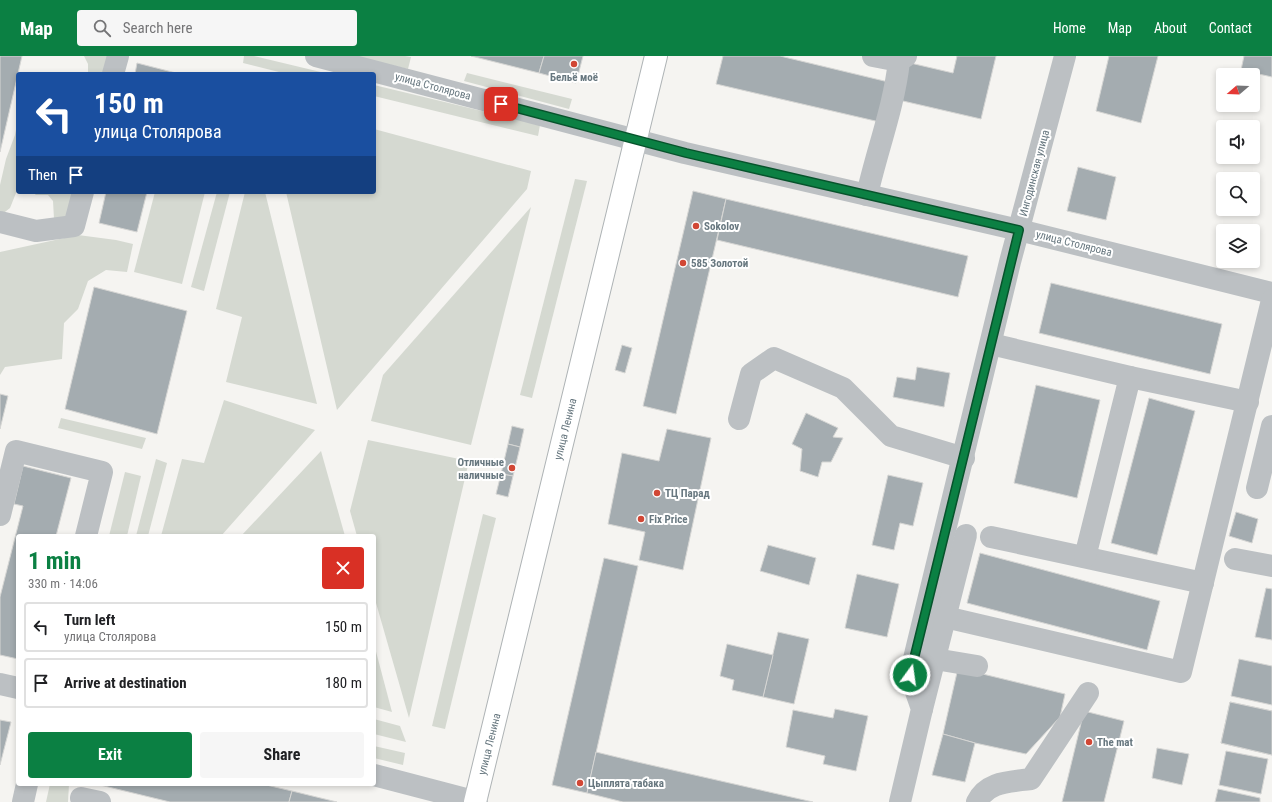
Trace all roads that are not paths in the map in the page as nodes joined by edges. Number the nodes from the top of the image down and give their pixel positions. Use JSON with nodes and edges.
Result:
{"nodes":[{"id":1,"x":118,"y":56,"type":"edge"},
{"id":2,"x":316,"y":56,"type":"edge"},
{"id":3,"x":656,"y":56,"type":"edge"},
{"id":4,"x":873,"y":56,"type":"edge"},
{"id":5,"x":1065,"y":56,"type":"edge"},
{"id":6,"x":903,"y":59,"type":"edge"},
{"id":7,"x":114,"y":72,"type":"edge"},
{"id":8,"x":635,"y":140,"type":"junction"},
{"id":9,"x":82,"y":194,"type":"edge"},
{"id":10,"x":866,"y":195,"type":"junction"},
{"id":11,"x":1,"y":224,"type":"edge"},
{"id":12,"x":1019,"y":230,"type":"junction"},
{"id":13,"x":1272,"y":293,"type":"edge"},
{"id":14,"x":1272,"y":300,"type":"edge"},
{"id":15,"x":991,"y":344,"type":"junction"},
{"id":16,"x":1130,"y":377,"type":"junction"},
{"id":17,"x":1248,"y":402,"type":"junction"},
{"id":18,"x":739,"y":419,"type":"dead end"},
{"id":19,"x":1272,"y":426,"type":"edge"},
{"id":20,"x":964,"y":458,"type":"junction"},
{"id":21,"x":5,"y":480,"type":"edge"},
{"id":22,"x":1257,"y":488,"type":"dead end"},
{"id":23,"x":0,"y":515,"type":"edge"},
{"id":24,"x":86,"y":534,"type":"edge"},
{"id":25,"x":966,"y":535,"type":"dead end"},
{"id":26,"x":991,"y":537,"type":"dead end"},
{"id":27,"x":1085,"y":557,"type":"junction"},
{"id":28,"x":1235,"y":559,"type":"dead end"},
{"id":29,"x":1272,"y":566,"type":"edge"},
{"id":30,"x":1203,"y":583,"type":"junction"},
{"id":31,"x":945,"y":617,"type":"junction"},
{"id":32,"x":935,"y":659,"type":"junction"},
{"id":33,"x":977,"y":666,"type":"dead end"},
{"id":34,"x":0,"y":684,"type":"edge"},
{"id":35,"x":16,"y":688,"type":"edge"},
{"id":36,"x":1088,"y":693,"type":"dead end"},
{"id":37,"x":922,"y":709,"type":"junction"},
{"id":38,"x":376,"y":777,"type":"edge"},
{"id":39,"x":27,"y":786,"type":"edge"},
{"id":40,"x":23,"y":802,"type":"edge"},
{"id":41,"x":475,"y":802,"type":"edge"},
{"id":42,"x":900,"y":802,"type":"edge"},
{"id":43,"x":977,"y":802,"type":"edge"}],
"edges":[{"from":1,"to":7,"type":"street"},
{"from":2,"to":8,"type":"street","name":"улица Столярова"},
{"from":3,"to":8,"type":"main road","name":"улица Ленина"},
{"from":4,"to":6,"type":"street"},
{"from":5,"to":12,"type":"street","name":"Ингодинская улица"},
{"from":6,"to":10,"type":"street"},
{"from":8,"to":10,"type":"street","name":"улица Столярова"},
{"from":8,"to":41,"type":"main road","name":"улица Ленина"},
{"from":9,"to":11,"type":"street"},
{"from":10,"to":12,"type":"street","name":"улица Столярова"},
{"from":12,"to":13,"type":"street","name":"улица Столярова"},
{"from":12,"to":15,"type":"street","name":"Ингодинская улица"},
{"from":14,"to":17,"type":"street"},
{"from":15,"to":16,"type":"street"},
{"from":15,"to":20,"type":"street","name":"Ингодинская улица"},
{"from":16,"to":17,"type":"street"},
{"from":16,"to":27,"type":"street"},
{"from":17,"to":30,"type":"street"},
{"from":18,"to":20,"type":"street"},
{"from":19,"to":22,"type":"street"},
{"from":20,"to":37,"type":"street","name":"Ингодинская улица"},
{"from":21,"to":23,"type":"street"},
{"from":21,"to":24,"type":"street"},
{"from":25,"to":31,"type":"street"},
{"from":26,"to":27,"type":"street"},
{"from":27,"to":30,"type":"street"},
{"from":28,"to":29,"type":"street"},
{"from":30,"to":31,"type":"street"},
{"from":31,"to":32,"type":"street"},
{"from":32,"to":33,"type":"street"},
{"from":32,"to":37,"type":"street"},
{"from":34,"to":35,"type":"street"},
{"from":36,"to":43,"type":"street"},
{"from":37,"to":42,"type":"street"},
{"from":38,"to":41,"type":"street"},
{"from":39,"to":40,"type":"street"}]}
